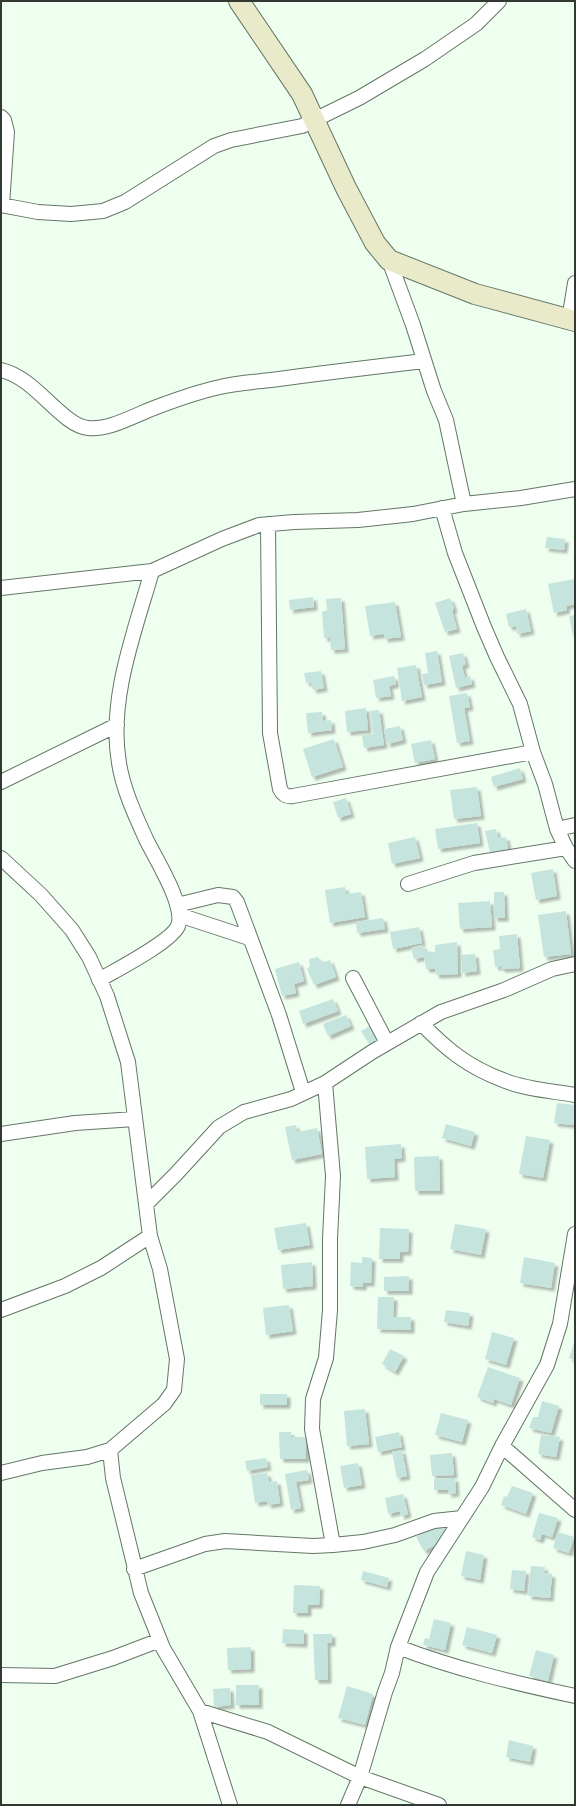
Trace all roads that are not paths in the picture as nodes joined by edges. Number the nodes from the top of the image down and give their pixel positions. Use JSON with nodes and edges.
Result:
{"nodes":[{"id":1,"x":238,"y":1,"type":"edge"},
{"id":2,"x":499,"y":1,"type":"edge"},
{"id":3,"x":1,"y":117,"type":"edge"},
{"id":4,"x":315,"y":120,"type":"junction"},
{"id":5,"x":1,"y":205,"type":"edge"},
{"id":6,"x":389,"y":260,"type":"junction"},
{"id":7,"x":575,"y":283,"type":"edge"},
{"id":8,"x":572,"y":320,"type":"edge"},
{"id":9,"x":424,"y":361,"type":"junction"},
{"id":10,"x":1,"y":370,"type":"edge"},
{"id":11,"x":575,"y":489,"type":"edge"},
{"id":12,"x":464,"y":504,"type":"junction"},
{"id":13,"x":442,"y":508,"type":"junction"},
{"id":14,"x":268,"y":524,"type":"junction"},
{"id":15,"x":152,"y":571,"type":"junction"},
{"id":16,"x":1,"y":588,"type":"edge"},
{"id":17,"x":117,"y":725,"type":"junction"},
{"id":18,"x":533,"y":752,"type":"junction"},
{"id":19,"x":1,"y":782,"type":"edge"},
{"id":20,"x":575,"y":825,"type":"edge"},
{"id":21,"x":557,"y":829,"type":"junction"},
{"id":22,"x":566,"y":848,"type":"junction"},
{"id":23,"x":1,"y":858,"type":"edge"},
{"id":24,"x":575,"y":861,"type":"edge"},
{"id":25,"x":408,"y":884,"type":"dead end"},
{"id":26,"x":178,"y":910,"type":"junction"},
{"id":27,"x":249,"y":938,"type":"junction"},
{"id":28,"x":575,"y":964,"type":"edge"},
{"id":29,"x":353,"y":978,"type":"dead end"},
{"id":30,"x":99,"y":980,"type":"junction"},
{"id":31,"x":421,"y":1023,"type":"junction"},
{"id":32,"x":387,"y":1043,"type":"junction"},
{"id":33,"x":325,"y":1083,"type":"junction"},
{"id":34,"x":303,"y":1092,"type":"junction"},
{"id":35,"x":575,"y":1096,"type":"edge"},
{"id":36,"x":135,"y":1119,"type":"junction"},
{"id":37,"x":1,"y":1134,"type":"edge"},
{"id":38,"x":146,"y":1204,"type":"junction"},
{"id":39,"x":575,"y":1234,"type":"edge"},
{"id":40,"x":150,"y":1236,"type":"junction"},
{"id":41,"x":1,"y":1310,"type":"edge"},
{"id":42,"x":502,"y":1446,"type":"junction"},
{"id":43,"x":110,"y":1450,"type":"junction"},
{"id":44,"x":1,"y":1473,"type":"edge"},
{"id":45,"x":575,"y":1510,"type":"edge"},
{"id":46,"x":462,"y":1518,"type":"junction"},
{"id":47,"x":332,"y":1545,"type":"junction"},
{"id":48,"x":134,"y":1569,"type":"junction"},
{"id":49,"x":160,"y":1640,"type":"junction"},
{"id":50,"x":398,"y":1647,"type":"junction"},
{"id":51,"x":1,"y":1675,"type":"edge"},
{"id":52,"x":575,"y":1696,"type":"edge"},
{"id":53,"x":200,"y":1711,"type":"junction"},
{"id":54,"x":360,"y":1777,"type":"junction"},
{"id":55,"x":420,"y":1801,"type":"edge"},
{"id":56,"x":230,"y":1805,"type":"edge"},
{"id":57,"x":348,"y":1805,"type":"edge"},
{"id":58,"x":439,"y":1805,"type":"edge"}],
"edges":[{"from":1,"to":4,"type":"street"},
{"from":2,"to":4,"type":"street"},
{"from":3,"to":5,"type":"street"},
{"from":4,"to":5,"type":"street"},
{"from":4,"to":6,"type":"street"},
{"from":6,"to":8,"type":"street"},
{"from":6,"to":9,"type":"street"},
{"from":7,"to":8,"type":"street"},
{"from":9,"to":10,"type":"street"},
{"from":9,"to":12,"type":"street"},
{"from":11,"to":12,"type":"street"},
{"from":12,"to":13,"type":"street"},
{"from":13,"to":14,"type":"street"},
{"from":13,"to":18,"type":"street"},
{"from":14,"to":15,"type":"street"},
{"from":14,"to":18,"type":"street"},
{"from":15,"to":16,"type":"street"},
{"from":15,"to":17,"type":"street"},
{"from":17,"to":19,"type":"street"},
{"from":17,"to":26,"type":"street"},
{"from":18,"to":21,"type":"street"},
{"from":20,"to":21,"type":"street"},
{"from":21,"to":22,"type":"street"},
{"from":22,"to":24,"type":"street"},
{"from":22,"to":25,"type":"street"},
{"from":23,"to":30,"type":"street"},
{"from":26,"to":27,"type":"street"},
{"from":26,"to":27,"type":"street"},
{"from":26,"to":30,"type":"street"},
{"from":27,"to":34,"type":"street"},
{"from":28,"to":31,"type":"street"},
{"from":29,"to":32,"type":"street"},
{"from":30,"to":36,"type":"street"},
{"from":31,"to":32,"type":"street"},
{"from":31,"to":35,"type":"street"},
{"from":32,"to":33,"type":"street"},
{"from":33,"to":34,"type":"street"},
{"from":33,"to":47,"type":"street"},
{"from":34,"to":38,"type":"street"},
{"from":36,"to":37,"type":"street"},
{"from":36,"to":38,"type":"street"},
{"from":38,"to":40,"type":"street"},
{"from":39,"to":42,"type":"street"},
{"from":40,"to":41,"type":"street"},
{"from":40,"to":43,"type":"street"},
{"from":42,"to":45,"type":"street"},
{"from":42,"to":46,"type":"street"},
{"from":43,"to":44,"type":"street"},
{"from":43,"to":48,"type":"street"},
{"from":46,"to":47,"type":"street"},
{"from":46,"to":50,"type":"street"},
{"from":47,"to":48,"type":"street"},
{"from":48,"to":49,"type":"street"},
{"from":49,"to":51,"type":"street"},
{"from":49,"to":53,"type":"street"},
{"from":50,"to":52,"type":"street"},
{"from":50,"to":54,"type":"street"},
{"from":53,"to":54,"type":"street"},
{"from":53,"to":56,"type":"street"},
{"from":54,"to":55,"type":"street"},
{"from":54,"to":57,"type":"street"},
{"from":55,"to":58,"type":"street"}]}
